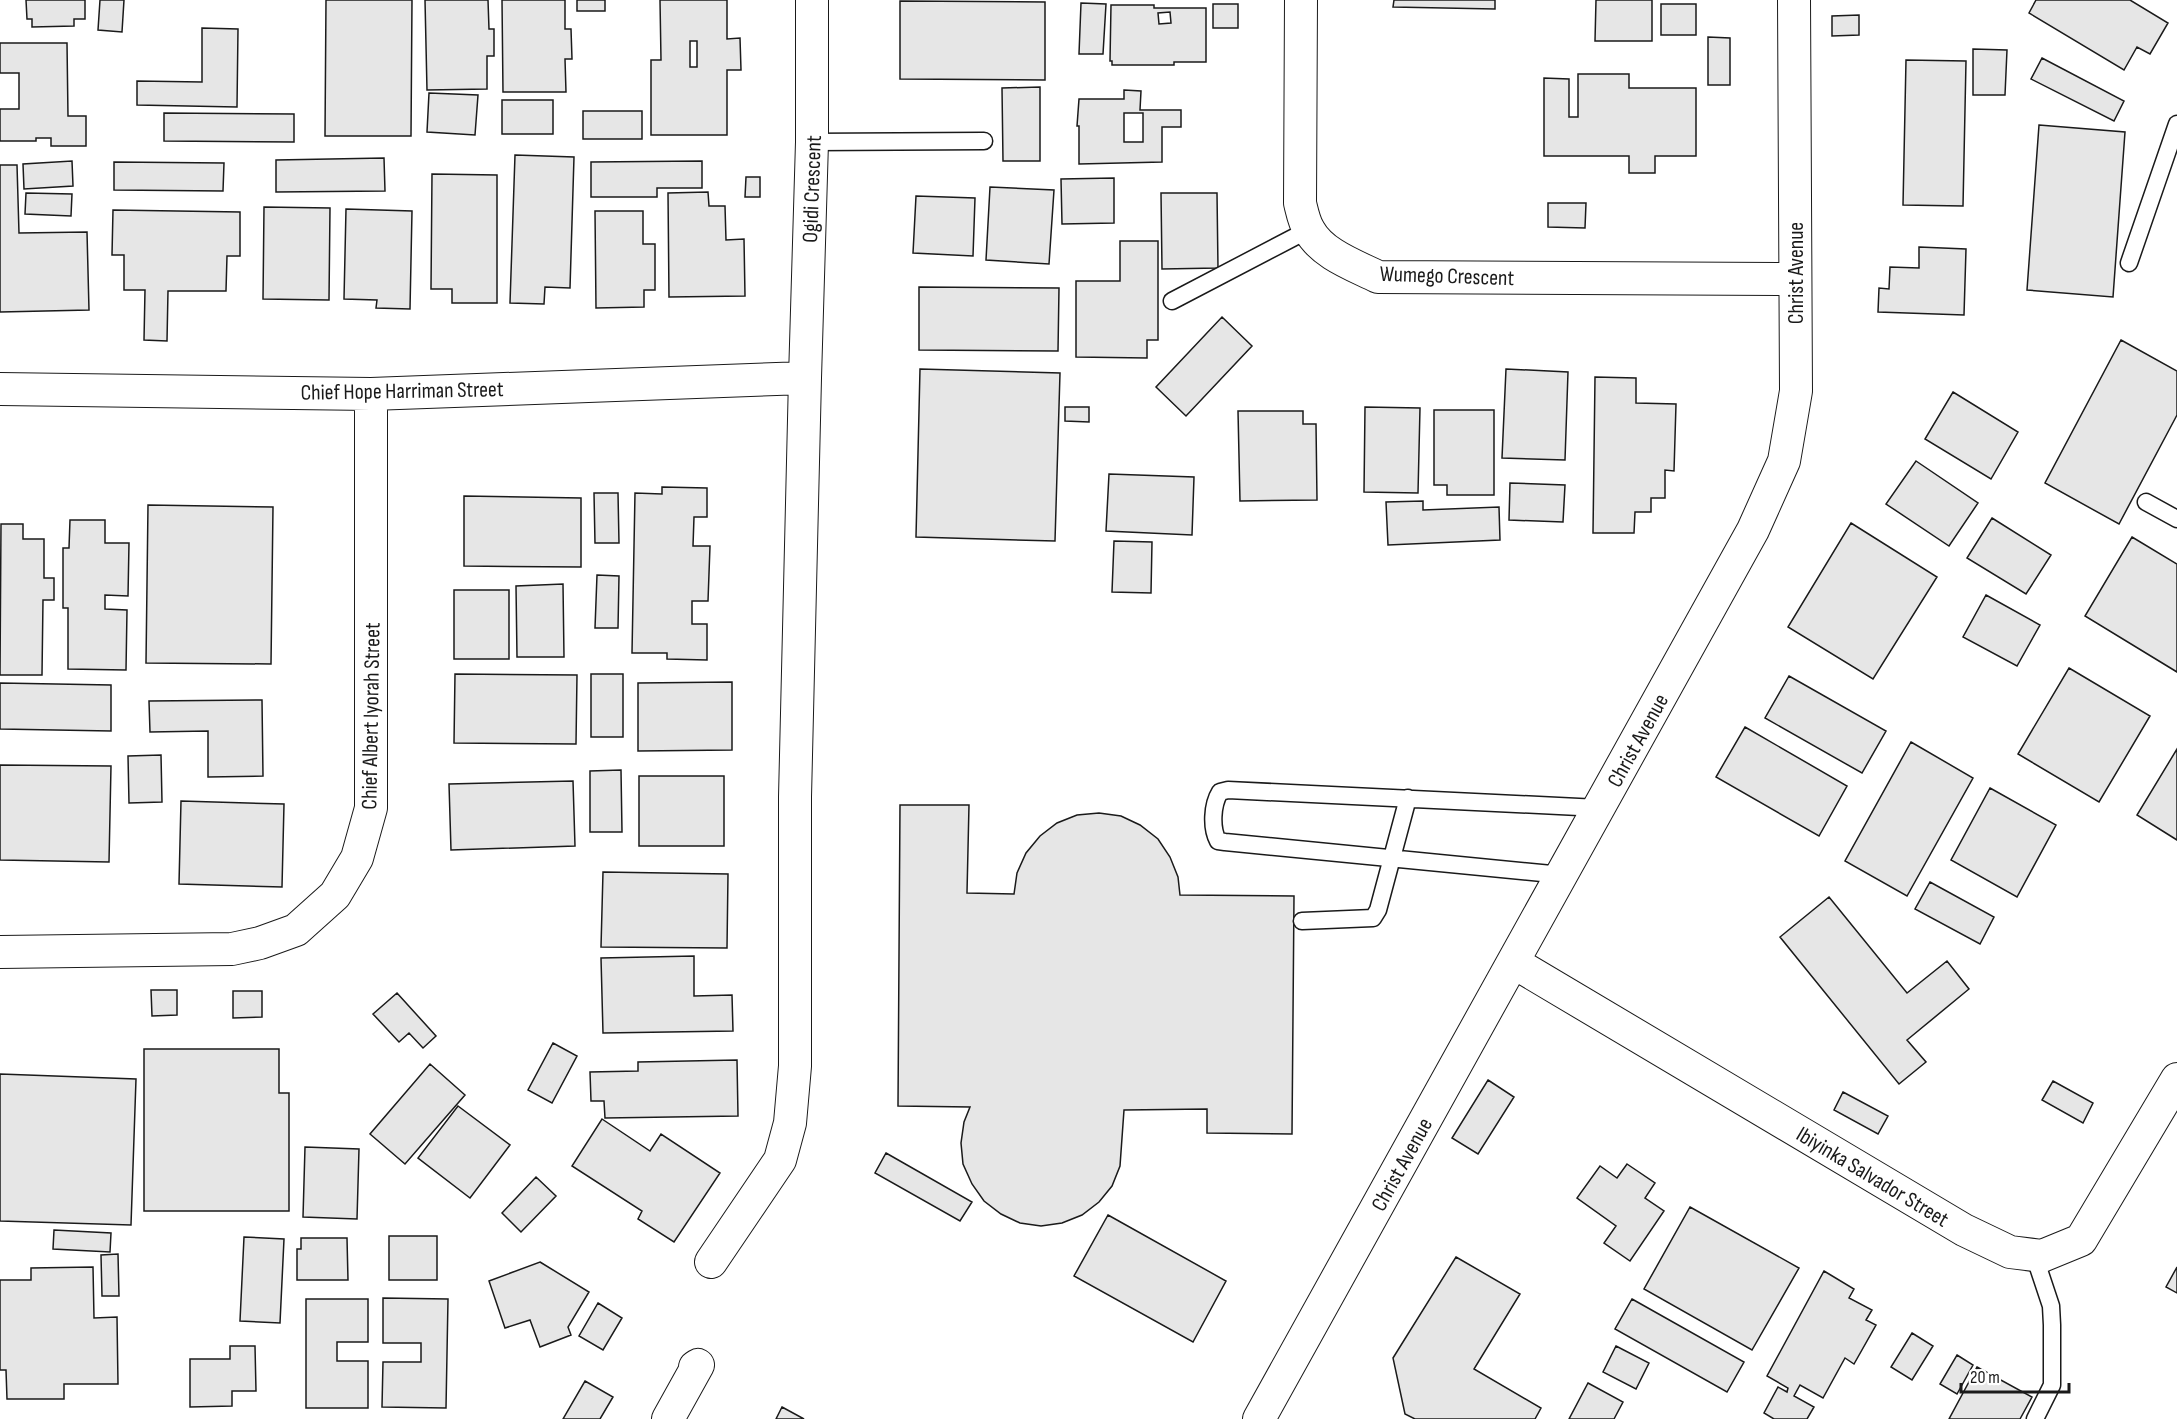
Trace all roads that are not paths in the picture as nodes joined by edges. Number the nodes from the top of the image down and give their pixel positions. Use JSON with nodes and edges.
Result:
{"nodes":[{"id":1,"x":812,"y":0,"type":"edge"},
{"id":2,"x":1301,"y":0,"type":"edge"},
{"id":3,"x":1794,"y":0,"type":"edge"},
{"id":4,"x":2177,"y":124,"type":"edge"},
{"id":5,"x":984,"y":141,"type":"dead end"},
{"id":6,"x":812,"y":142,"type":"junction"},
{"id":7,"x":1308,"y":230,"type":"junction"},
{"id":8,"x":2129,"y":263,"type":"dead end"},
{"id":9,"x":1795,"y":279,"type":"junction"},
{"id":10,"x":1172,"y":302,"type":"dead end"},
{"id":11,"x":805,"y":378,"type":"junction"},
{"id":12,"x":0,"y":389,"type":"edge"},
{"id":13,"x":372,"y":394,"type":"junction"},
{"id":14,"x":2146,"y":502,"type":"dead end"},
{"id":15,"x":2177,"y":519,"type":"edge"},
{"id":16,"x":1408,"y":798,"type":"junction"},
{"id":17,"x":1599,"y":808,"type":"junction"},
{"id":18,"x":1391,"y":858,"type":"junction"},
{"id":19,"x":1562,"y":875,"type":"junction"},
{"id":20,"x":1302,"y":921,"type":"dead end"},
{"id":21,"x":0,"y":952,"type":"edge"},
{"id":22,"x":1513,"y":962,"type":"junction"},
{"id":23,"x":2177,"y":1079,"type":"edge"},
{"id":24,"x":2034,"y":1255,"type":"junction"},
{"id":25,"x":711,"y":1262,"type":"dead end"},
{"id":26,"x":695,"y":1367,"type":"dead end"},
{"id":27,"x":1271,"y":1415,"type":"edge"},
{"id":28,"x":669,"y":1419,"type":"edge"},
{"id":29,"x":2035,"y":1419,"type":"edge"}],
"edges":[{"from":1,"to":6,"type":"street","name":"Ogidi Crescent"},
{"from":2,"to":7,"type":"street"},
{"from":3,"to":9,"type":"street","name":"Christ Avenue"},
{"from":4,"to":8,"type":"lane"},
{"from":5,"to":6,"type":"lane"},
{"from":6,"to":11,"type":"street","name":"Ogidi Crescent"},
{"from":7,"to":9,"type":"street","name":"Wumego Crescent"},
{"from":7,"to":10,"type":"lane"},
{"from":9,"to":17,"type":"street","name":"Christ Avenue"},
{"from":11,"to":13,"type":"street","name":"Chief Hope Harriman Street"},
{"from":11,"to":25,"type":"street","name":"Ogidi Crescent"},
{"from":12,"to":13,"type":"street","name":"Chief Hope Harriman Street"},
{"from":13,"to":21,"type":"street","name":"Chief Albert Iyorah Street"},
{"from":14,"to":15,"type":"lane"},
{"from":16,"to":17,"type":"lane"},
{"from":16,"to":18,"type":"lane"},
{"from":16,"to":18,"type":"lane"},
{"from":17,"to":19,"type":"street","name":"Christ Avenue"},
{"from":18,"to":19,"type":"lane"},
{"from":18,"to":20,"type":"lane"},
{"from":19,"to":22,"type":"street","name":"Christ Avenue"},
{"from":22,"to":24,"type":"street","name":"Ibiyinka Salvador Street"},
{"from":22,"to":27,"type":"street","name":"Christ Avenue"},
{"from":23,"to":24,"type":"street","name":"Ibiyinka Salvador Street"},
{"from":24,"to":29,"type":"lane"},
{"from":26,"to":28,"type":"street"}]}
